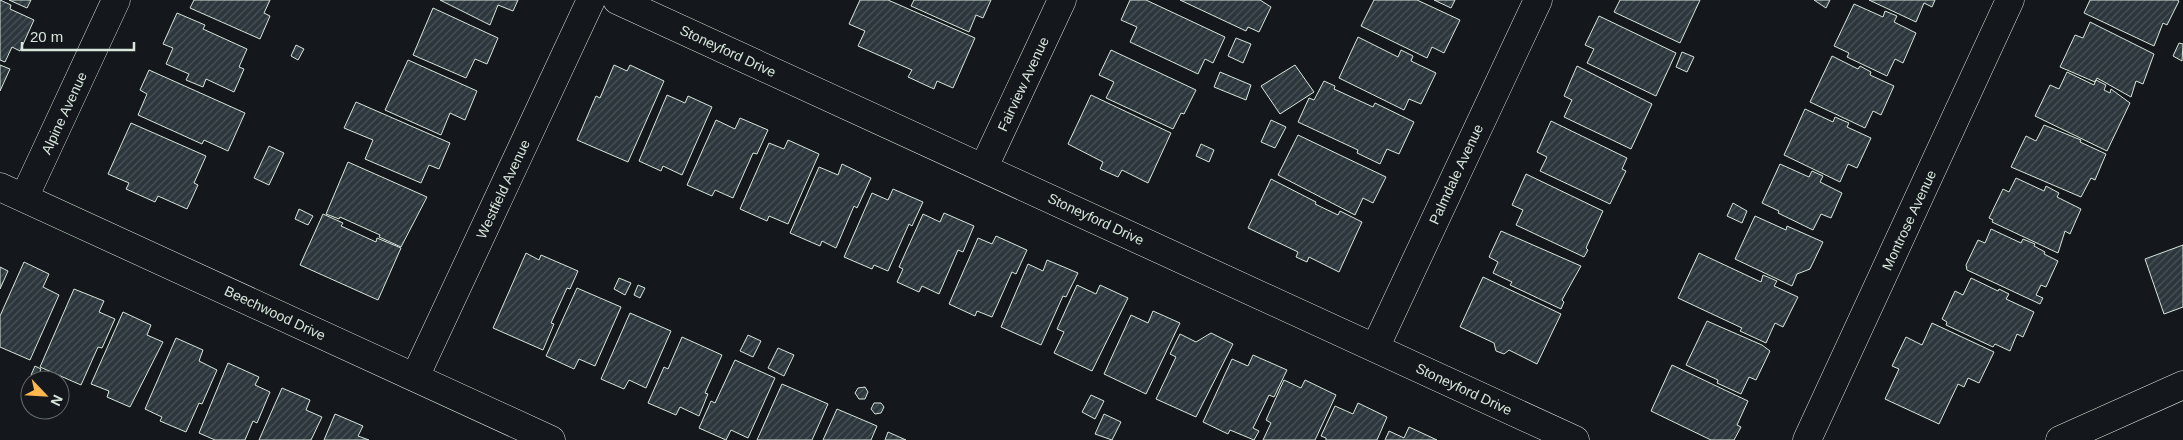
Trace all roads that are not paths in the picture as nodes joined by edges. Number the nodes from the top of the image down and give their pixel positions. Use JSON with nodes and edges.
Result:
{"nodes":[{"id":1,"x":116,"y":0,"type":"edge"},
{"id":2,"x":591,"y":0,"type":"edge"},
{"id":3,"x":617,"y":0,"type":"edge"},
{"id":4,"x":1062,"y":0,"type":"edge"},
{"id":5,"x":1538,"y":0,"type":"edge"},
{"id":6,"x":2010,"y":0,"type":"edge"},
{"id":7,"x":984,"y":167,"type":"junction"},
{"id":8,"x":0,"y":187,"type":"edge"},
{"id":9,"x":24,"y":198,"type":"junction"},
{"id":10,"x":1375,"y":348,"type":"junction"},
{"id":11,"x":415,"y":377,"type":"junction"},
{"id":12,"x":2183,"y":385,"type":"edge"},
{"id":13,"x":551,"y":440,"type":"edge"},
{"id":14,"x":1575,"y":440,"type":"edge"},
{"id":15,"x":1807,"y":440,"type":"edge"},
{"id":16,"x":2060,"y":440,"type":"edge"}],
"edges":[{"from":1,"to":9,"type":"street","name":"Alpine Avenue"},
{"from":2,"to":11,"type":"street","name":"Westfield Avenue"},
{"from":3,"to":7,"type":"street","name":"Stoneyford Drive"},
{"from":4,"to":7,"type":"street","name":"Fairview Avenue"},
{"from":5,"to":10,"type":"street","name":"Palmdale Avenue"},
{"from":6,"to":15,"type":"street","name":"Montrose Avenue"},
{"from":7,"to":10,"type":"street","name":"Stoneyford Drive"},
{"from":8,"to":9,"type":"street","name":"Beechwood Drive"},
{"from":9,"to":11,"type":"street","name":"Beechwood Drive"},
{"from":10,"to":14,"type":"street","name":"Stoneyford Drive"},
{"from":11,"to":13,"type":"street","name":"Beechwood Drive"},
{"from":12,"to":16,"type":"street"}]}
